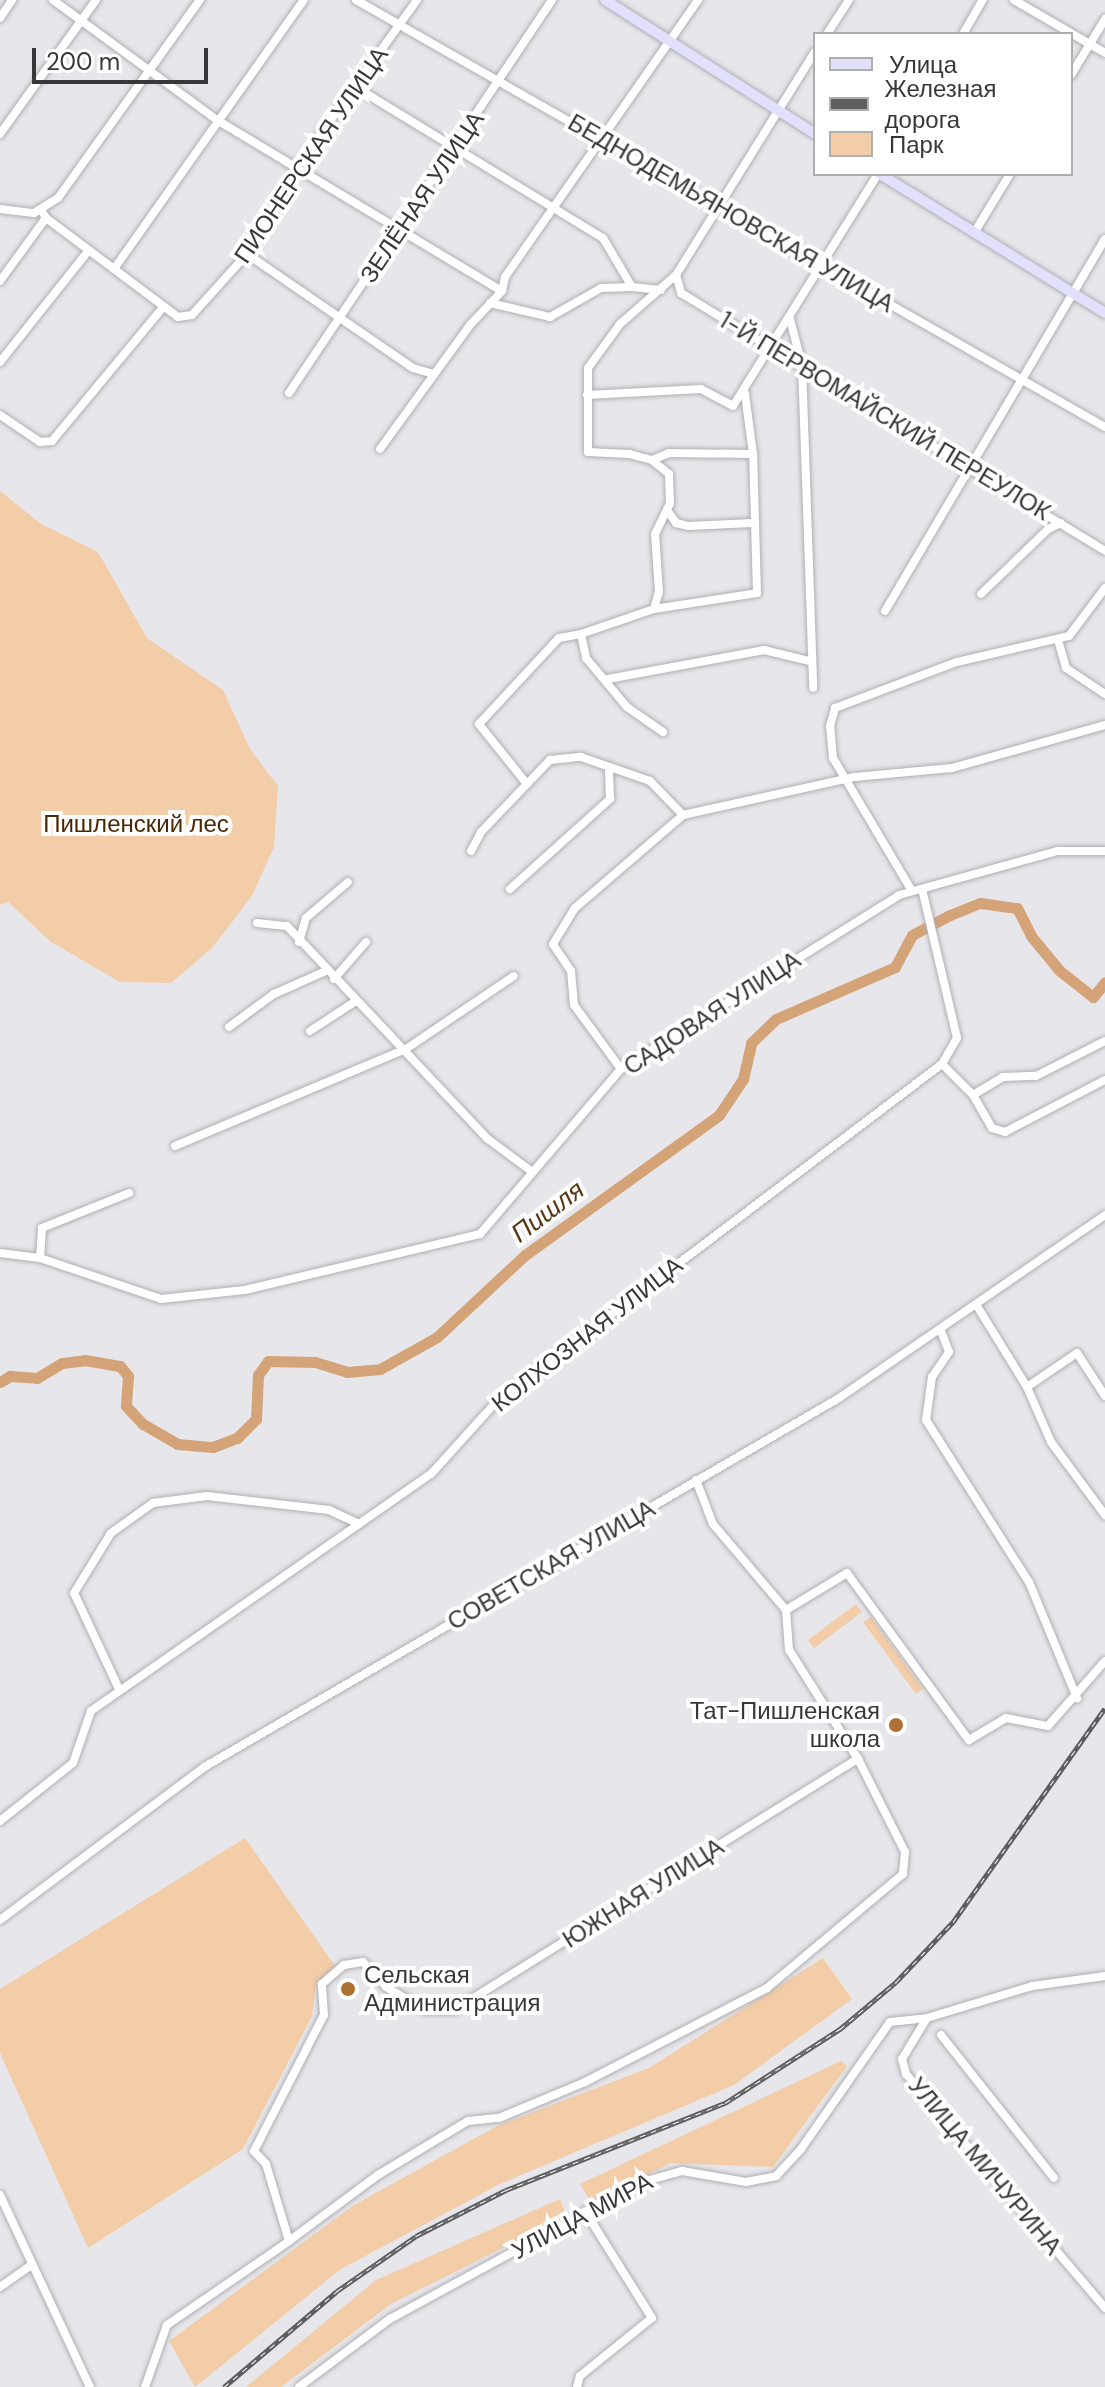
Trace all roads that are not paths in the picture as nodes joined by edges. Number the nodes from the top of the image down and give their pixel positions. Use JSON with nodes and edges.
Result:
{"nodes":[{"id":1,"x":12,"y":0,"type":"edge"},
{"id":2,"x":53,"y":0,"type":"edge"},
{"id":3,"x":96,"y":0,"type":"edge"},
{"id":4,"x":200,"y":0,"type":"edge"},
{"id":5,"x":304,"y":0,"type":"edge"},
{"id":6,"x":356,"y":0,"type":"edge"},
{"id":7,"x":417,"y":0,"type":"edge"},
{"id":8,"x":552,"y":0,"type":"edge"},
{"id":9,"x":605,"y":0,"type":"edge"},
{"id":10,"x":698,"y":0,"type":"edge"},
{"id":11,"x":849,"y":0,"type":"edge"},
{"id":12,"x":983,"y":0,"type":"edge"},
{"id":13,"x":1014,"y":0,"type":"edge"},
{"id":14,"x":0,"y":18,"type":"edge"},
{"id":15,"x":1105,"y":19,"type":"edge"},
{"id":16,"x":81,"y":20,"type":"junction"},
{"id":17,"x":398,"y":25,"type":"junction"},
{"id":18,"x":828,"y":32,"type":"edge"},
{"id":19,"x":964,"y":32,"type":"edge"},
{"id":20,"x":1069,"y":32,"type":"edge"},
{"id":21,"x":1073,"y":34,"type":"edge"},
{"id":22,"x":667,"y":43,"type":"junction"},
{"id":23,"x":1090,"y":44,"type":"junction"},
{"id":24,"x":1105,"y":53,"type":"edge"},
{"id":25,"x":813,"y":55,"type":"edge"},
{"id":26,"x":150,"y":70,"type":"junction"},
{"id":27,"x":1073,"y":72,"type":"edge"},
{"id":28,"x":499,"y":82,"type":"junction"},
{"id":29,"x":357,"y":88,"type":"junction"},
{"id":30,"x":777,"y":110,"type":"junction"},
{"id":31,"x":217,"y":120,"type":"junction"},
{"id":32,"x":813,"y":133,"type":"edge"},
{"id":33,"x":0,"y":134,"type":"edge"},
{"id":34,"x":601,"y":138,"type":"junction"},
{"id":35,"x":455,"y":148,"type":"junction"},
{"id":36,"x":297,"y":167,"type":"junction"},
{"id":37,"x":878,"y":176,"type":"edge"},
{"id":38,"x":882,"y":176,"type":"edge"},
{"id":39,"x":1009,"y":176,"type":"edge"},
{"id":40,"x":554,"y":205,"type":"junction"},
{"id":41,"x":0,"y":209,"type":"edge"},
{"id":42,"x":720,"y":210,"type":"junction"},
{"id":43,"x":44,"y":212,"type":"junction"},
{"id":44,"x":398,"y":231,"type":"junction"},
{"id":45,"x":974,"y":233,"type":"junction"},
{"id":46,"x":1105,"y":239,"type":"edge"},
{"id":47,"x":89,"y":250,"type":"junction"},
{"id":48,"x":247,"y":254,"type":"junction"},
{"id":49,"x":825,"y":265,"type":"junction"},
{"id":50,"x":114,"y":269,"type":"junction"},
{"id":51,"x":676,"y":275,"type":"junction"},
{"id":52,"x":0,"y":281,"type":"edge"},
{"id":53,"x":632,"y":287,"type":"junction"},
{"id":54,"x":661,"y":290,"type":"junction"},
{"id":55,"x":502,"y":291,"type":"junction"},
{"id":56,"x":1071,"y":292,"type":"junction"},
{"id":57,"x":490,"y":303,"type":"junction"},
{"id":58,"x":164,"y":306,"type":"junction"},
{"id":59,"x":1105,"y":313,"type":"edge"},
{"id":60,"x":790,"y":318,"type":"junction"},
{"id":61,"x":339,"y":320,"type":"junction"},
{"id":62,"x":772,"y":347,"type":"junction"},
{"id":63,"x":0,"y":362,"type":"edge"},
{"id":64,"x":802,"y":365,"type":"junction"},
{"id":65,"x":434,"y":374,"type":"junction"},
{"id":66,"x":1024,"y":381,"type":"junction"},
{"id":67,"x":289,"y":393,"type":"dead end"},
{"id":68,"x":745,"y":394,"type":"junction"},
{"id":69,"x":587,"y":395,"type":"junction"},
{"id":70,"x":0,"y":415,"type":"edge"},
{"id":71,"x":1105,"y":427,"type":"edge"},
{"id":72,"x":380,"y":449,"type":"dead end"},
{"id":73,"x":753,"y":454,"type":"junction"},
{"id":74,"x":652,"y":460,"type":"junction"},
{"id":75,"x":972,"y":470,"type":"junction"},
{"id":76,"x":667,"y":510,"type":"junction"},
{"id":77,"x":753,"y":523,"type":"junction"},
{"id":78,"x":1061,"y":523,"type":"junction"},
{"id":79,"x":1105,"y":551,"type":"edge"},
{"id":80,"x":1105,"y":588,"type":"edge"},
{"id":81,"x":981,"y":594,"type":"dead end"},
{"id":82,"x":654,"y":609,"type":"junction"},
{"id":83,"x":885,"y":611,"type":"dead end"},
{"id":84,"x":581,"y":634,"type":"junction"},
{"id":85,"x":1058,"y":640,"type":"junction"},
{"id":86,"x":809,"y":661,"type":"junction"},
{"id":87,"x":608,"y":679,"type":"junction"},
{"id":88,"x":813,"y":688,"type":"dead end"},
{"id":89,"x":1105,"y":694,"type":"edge"},
{"id":90,"x":1105,"y":725,"type":"edge"},
{"id":91,"x":663,"y":732,"type":"dead end"},
{"id":92,"x":609,"y":767,"type":"junction"},
{"id":93,"x":845,"y":778,"type":"junction"},
{"id":94,"x":527,"y":784,"type":"junction"},
{"id":95,"x":683,"y":815,"type":"junction"},
{"id":96,"x":471,"y":851,"type":"dead end"},
{"id":97,"x":1105,"y":851,"type":"edge"},
{"id":98,"x":348,"y":882,"type":"dead end"},
{"id":99,"x":510,"y":889,"type":"dead end"},
{"id":100,"x":922,"y":889,"type":"junction"},
{"id":101,"x":912,"y":891,"type":"junction"},
{"id":102,"x":257,"y":923,"type":"dead end"},
{"id":103,"x":299,"y":942,"type":"junction"},
{"id":104,"x":366,"y":942,"type":"dead end"},
{"id":105,"x":326,"y":971,"type":"junction"},
{"id":106,"x":514,"y":976,"type":"dead end"},
{"id":107,"x":334,"y":979,"type":"junction"},
{"id":108,"x":356,"y":1001,"type":"junction"},
{"id":109,"x":229,"y":1027,"type":"dead end"},
{"id":110,"x":310,"y":1031,"type":"dead end"},
{"id":111,"x":1105,"y":1041,"type":"edge"},
{"id":112,"x":406,"y":1049,"type":"junction"},
{"id":113,"x":942,"y":1064,"type":"junction"},
{"id":114,"x":621,"y":1069,"type":"junction"},
{"id":115,"x":1105,"y":1080,"type":"edge"},
{"id":116,"x":973,"y":1095,"type":"junction"},
{"id":117,"x":175,"y":1146,"type":"dead end"},
{"id":118,"x":531,"y":1171,"type":"junction"},
{"id":119,"x":129,"y":1193,"type":"dead end"},
{"id":120,"x":1105,"y":1215,"type":"edge"},
{"id":121,"x":0,"y":1253,"type":"edge"},
{"id":122,"x":40,"y":1258,"type":"junction"},
{"id":123,"x":977,"y":1306,"type":"junction"},
{"id":124,"x":941,"y":1331,"type":"junction"},
{"id":125,"x":1027,"y":1387,"type":"junction"},
{"id":126,"x":1105,"y":1396,"type":"edge"},
{"id":127,"x":696,"y":1480,"type":"junction"},
{"id":128,"x":1105,"y":1515,"type":"edge"},
{"id":129,"x":359,"y":1524,"type":"junction"},
{"id":130,"x":786,"y":1610,"type":"junction"},
{"id":131,"x":1105,"y":1661,"type":"edge"},
{"id":132,"x":119,"y":1689,"type":"junction"},
{"id":133,"x":1077,"y":1698,"type":"junction"},
{"id":134,"x":858,"y":1759,"type":"junction"},
{"id":135,"x":0,"y":1821,"type":"edge"},
{"id":136,"x":0,"y":1920,"type":"edge"},
{"id":137,"x":1105,"y":1976,"type":"edge"},
{"id":138,"x":927,"y":2018,"type":"junction"},
{"id":139,"x":941,"y":2035,"type":"dead end"},
{"id":140,"x":1054,"y":2178,"type":"dead end"},
{"id":141,"x":0,"y":2195,"type":"edge"},
{"id":142,"x":585,"y":2211,"type":"junction"},
{"id":143,"x":289,"y":2241,"type":"junction"},
{"id":144,"x":32,"y":2265,"type":"junction"},
{"id":145,"x":0,"y":2287,"type":"edge"},
{"id":146,"x":1105,"y":2308,"type":"edge"},
{"id":147,"x":90,"y":2387,"type":"edge"},
{"id":148,"x":145,"y":2387,"type":"edge"},
{"id":149,"x":299,"y":2387,"type":"edge"},
{"id":150,"x":577,"y":2387,"type":"edge"}],
"edges":[{"from":1,"to":14,"type":"street"},
{"from":2,"to":16,"type":"street"},
{"from":3,"to":16,"type":"street"},
{"from":4,"to":26,"type":"street"},
{"from":5,"to":31,"type":"street"},
{"from":6,"to":17,"type":"street","name":"БЕДНОДЕМЬЯНОВСКАЯ УЛИЦА"},
{"from":7,"to":17,"type":"street","name":"ПИОНЕРСКАЯ УЛИЦА"},
{"from":8,"to":28,"type":"street","name":"ЗЕЛЁНАЯ УЛИЦА"},
{"from":9,"to":22,"type":"main road"},
{"from":10,"to":22,"type":"street"},
{"from":11,"to":18,"type":"street"},
{"from":12,"to":19,"type":"street"},
{"from":13,"to":20,"type":"street"},
{"from":15,"to":23,"type":"street"},
{"from":16,"to":26,"type":"street"},
{"from":16,"to":33,"type":"street"},
{"from":17,"to":28,"type":"street","name":"БЕДНОДЕМЬЯНОВСКАЯ УЛИЦА"},
{"from":17,"to":29,"type":"street","name":"ПИОНЕРСКАЯ УЛИЦА"},
{"from":21,"to":23,"type":"street"},
{"from":22,"to":30,"type":"main road"},
{"from":22,"to":34,"type":"street"},
{"from":23,"to":24,"type":"street"},
{"from":23,"to":27,"type":"street"},
{"from":25,"to":30,"type":"street"},
{"from":26,"to":31,"type":"street"},
{"from":26,"to":43,"type":"street"},
{"from":28,"to":34,"type":"street","name":"БЕДНОДЕМЬЯНОВСКАЯ УЛИЦА"},
{"from":28,"to":35,"type":"street","name":"ЗЕЛЁНАЯ УЛИЦА"},
{"from":29,"to":35,"type":"street"},
{"from":29,"to":36,"type":"street","name":"ПИОНЕРСКАЯ УЛИЦА"},
{"from":30,"to":32,"type":"main road"},
{"from":30,"to":42,"type":"street"},
{"from":31,"to":36,"type":"street"},
{"from":31,"to":50,"type":"street"},
{"from":34,"to":40,"type":"street"},
{"from":34,"to":42,"type":"street","name":"БЕДНОДЕМЬЯНОВСКАЯ УЛИЦА"},
{"from":35,"to":40,"type":"street"},
{"from":35,"to":44,"type":"street","name":"ЗЕЛЁНАЯ УЛИЦА"},
{"from":36,"to":44,"type":"street"},
{"from":36,"to":48,"type":"street","name":"ПИОНЕРСКАЯ УЛИЦА"},
{"from":37,"to":49,"type":"street"},
{"from":38,"to":45,"type":"main road"},
{"from":39,"to":45,"type":"street"},
{"from":40,"to":53,"type":"street"},
{"from":40,"to":55,"type":"street"},
{"from":41,"to":43,"type":"street"},
{"from":42,"to":49,"type":"street","name":"БЕДНОДЕМЬЯНОВСКАЯ УЛИЦА"},
{"from":42,"to":51,"type":"street"},
{"from":43,"to":47,"type":"street"},
{"from":43,"to":52,"type":"street"},
{"from":44,"to":55,"type":"street"},
{"from":44,"to":61,"type":"street","name":"ЗЕЛЁНАЯ УЛИЦА"},
{"from":45,"to":56,"type":"main road"},
{"from":46,"to":56,"type":"street"},
{"from":47,"to":50,"type":"street"},
{"from":47,"to":63,"type":"street"},
{"from":48,"to":58,"type":"street","name":"ПИОНЕРСКАЯ УЛИЦА"},
{"from":48,"to":61,"type":"street"},
{"from":49,"to":60,"type":"street"},
{"from":49,"to":66,"type":"street","name":"БЕДНОДЕМЬЯНОВСКАЯ УЛИЦА"},
{"from":50,"to":58,"type":"street"},
{"from":51,"to":54,"type":"street"},
{"from":51,"to":62,"type":"street","name":"1-Й ПЕРВОМАЙСКИЙ ПЕРЕУЛОК"},
{"from":53,"to":54,"type":"street"},
{"from":53,"to":57,"type":"street"},
{"from":54,"to":69,"type":"street"},
{"from":55,"to":57,"type":"street"},
{"from":56,"to":59,"type":"main road"},
{"from":56,"to":66,"type":"street"},
{"from":57,"to":65,"type":"street"},
{"from":58,"to":70,"type":"street"},
{"from":60,"to":62,"type":"street"},
{"from":60,"to":64,"type":"street"},
{"from":61,"to":65,"type":"street"},
{"from":61,"to":67,"type":"street","name":"ЗЕЛЁНАЯ УЛИЦА"},
{"from":62,"to":64,"type":"street","name":"1-Й ПЕРВОМАЙСКИЙ ПЕРЕУЛОК"},
{"from":62,"to":68,"type":"street"},
{"from":64,"to":75,"type":"street","name":"1-Й ПЕРВОМАЙСКИЙ ПЕРЕУЛОК"},
{"from":64,"to":86,"type":"street"},
{"from":65,"to":72,"type":"street"},
{"from":66,"to":71,"type":"street","name":"БЕДНОДЕМЬЯНОВСКАЯ УЛИЦА"},
{"from":66,"to":75,"type":"street"},
{"from":68,"to":69,"type":"street"},
{"from":68,"to":73,"type":"street"},
{"from":69,"to":74,"type":"street"},
{"from":73,"to":74,"type":"street"},
{"from":73,"to":77,"type":"street"},
{"from":74,"to":76,"type":"street"},
{"from":75,"to":78,"type":"street","name":"1-Й ПЕРВОМАЙСКИЙ ПЕРЕУЛОК"},
{"from":75,"to":83,"type":"street"},
{"from":76,"to":77,"type":"street"},
{"from":76,"to":82,"type":"street"},
{"from":77,"to":82,"type":"street"},
{"from":78,"to":79,"type":"street","name":"1-Й ПЕРВОМАЙСКИЙ ПЕРЕУЛОК"},
{"from":78,"to":81,"type":"street"},
{"from":80,"to":85,"type":"street"},
{"from":82,"to":84,"type":"street"},
{"from":84,"to":87,"type":"street"},
{"from":84,"to":94,"type":"street"},
{"from":85,"to":89,"type":"street"},
{"from":85,"to":93,"type":"street"},
{"from":86,"to":87,"type":"street"},
{"from":86,"to":88,"type":"street"},
{"from":87,"to":91,"type":"street"},
{"from":90,"to":93,"type":"street"},
{"from":92,"to":94,"type":"street"},
{"from":92,"to":95,"type":"street"},
{"from":92,"to":99,"type":"street"},
{"from":93,"to":95,"type":"street"},
{"from":93,"to":101,"type":"street"},
{"from":94,"to":96,"type":"street"},
{"from":95,"to":114,"type":"street"},
{"from":97,"to":100,"type":"street","name":"САДОВАЯ УЛИЦА"},
{"from":98,"to":103,"type":"street"},
{"from":100,"to":101,"type":"street","name":"САДОВАЯ УЛИЦА"},
{"from":100,"to":113,"type":"street"},
{"from":101,"to":114,"type":"street","name":"САДОВАЯ УЛИЦА"},
{"from":102,"to":103,"type":"street"},
{"from":103,"to":105,"type":"street"},
{"from":104,"to":107,"type":"street"},
{"from":105,"to":107,"type":"street"},
{"from":105,"to":109,"type":"street"},
{"from":106,"to":112,"type":"street"},
{"from":107,"to":108,"type":"street"},
{"from":108,"to":110,"type":"street"},
{"from":108,"to":112,"type":"street"},
{"from":111,"to":116,"type":"street"},
{"from":112,"to":117,"type":"street"},
{"from":112,"to":118,"type":"street"},
{"from":113,"to":116,"type":"street"},
{"from":113,"to":129,"type":"street","name":"КОЛХОЗНАЯ УЛИЦА"},
{"from":114,"to":118,"type":"street","name":"САДОВАЯ УЛИЦА"},
{"from":115,"to":116,"type":"street"},
{"from":118,"to":122,"type":"street","name":"САДОВАЯ УЛИЦА"},
{"from":119,"to":122,"type":"street"},
{"from":120,"to":123,"type":"street","name":"СОВЕТСКАЯ УЛИЦА"},
{"from":121,"to":122,"type":"street","name":"САДОВАЯ УЛИЦА"},
{"from":123,"to":124,"type":"street","name":"СОВЕТСКАЯ УЛИЦА"},
{"from":123,"to":125,"type":"street"},
{"from":124,"to":127,"type":"street","name":"СОВЕТСКАЯ УЛИЦА"},
{"from":124,"to":133,"type":"street"},
{"from":125,"to":126,"type":"street"},
{"from":125,"to":128,"type":"street"},
{"from":127,"to":130,"type":"street"},
{"from":127,"to":136,"type":"street","name":"СОВЕТСКАЯ УЛИЦА"},
{"from":129,"to":132,"type":"street","name":"КОЛХОЗНАЯ УЛИЦА"},
{"from":129,"to":132,"type":"street"},
{"from":130,"to":133,"type":"street"},
{"from":130,"to":134,"type":"street"},
{"from":131,"to":133,"type":"street"},
{"from":132,"to":135,"type":"street","name":"КОЛХОЗНАЯ УЛИЦА"},
{"from":134,"to":143,"type":"street"},
{"from":134,"to":143,"type":"street","name":"ЮЖНАЯ УЛИЦА"},
{"from":137,"to":138,"type":"street","name":"УЛИЦА МИРА"},
{"from":138,"to":142,"type":"street","name":"УЛИЦА МИРА"},
{"from":138,"to":146,"type":"street","name":"УЛИЦА МИЧУРИНА"},
{"from":139,"to":140,"type":"street"},
{"from":141,"to":144,"type":"street"},
{"from":142,"to":149,"type":"street","name":"УЛИЦА МИРА"},
{"from":142,"to":150,"type":"street"},
{"from":143,"to":148,"type":"street"},
{"from":144,"to":145,"type":"street"},
{"from":144,"to":147,"type":"street"}]}
